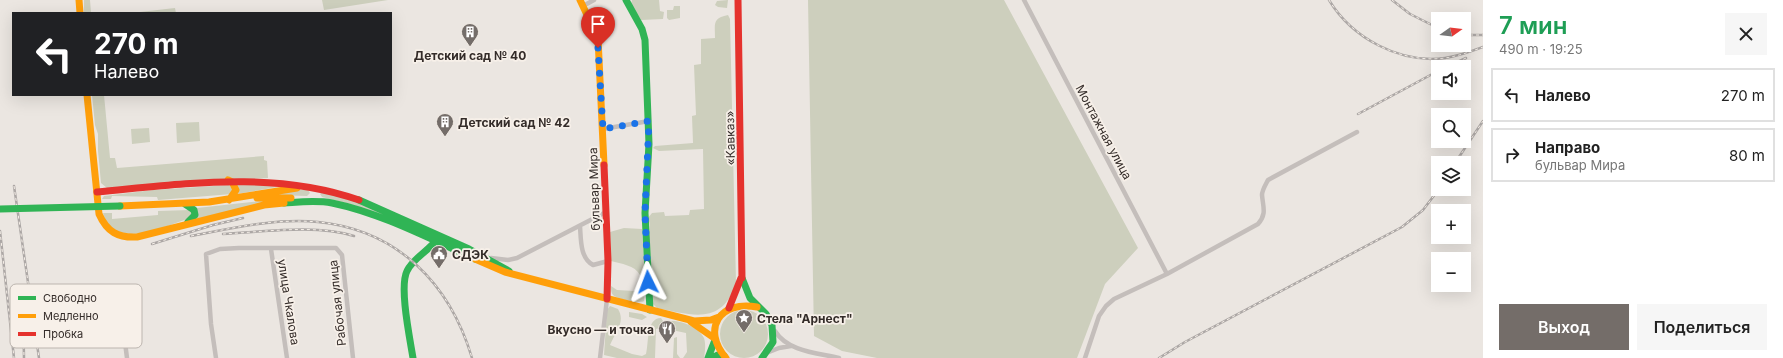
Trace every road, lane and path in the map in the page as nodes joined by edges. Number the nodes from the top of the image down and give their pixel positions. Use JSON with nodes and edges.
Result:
{"nodes":[{"id":1,"x":79,"y":0,"type":"edge"},
{"id":2,"x":594,"y":0,"type":"edge"},
{"id":3,"x":626,"y":0,"type":"edge"},
{"id":4,"x":738,"y":0,"type":"edge"},
{"id":5,"x":1024,"y":0,"type":"edge"},
{"id":6,"x":581,"y":3,"type":"edge"},
{"id":7,"x":80,"y":12,"type":"edge"},
{"id":8,"x":87,"y":96,"type":"edge"},
{"id":9,"x":649,"y":121,"type":"junction"},
{"id":10,"x":603,"y":129,"type":"junction"},
{"id":11,"x":1357,"y":132,"type":"dead end"},
{"id":12,"x":228,"y":180,"type":"junction"},
{"id":13,"x":312,"y":187,"type":"junction"},
{"id":14,"x":97,"y":192,"type":"junction"},
{"id":15,"x":245,"y":197,"type":"junction"},
{"id":16,"x":229,"y":200,"type":"junction"},
{"id":17,"x":313,"y":201,"type":"junction"},
{"id":18,"x":185,"y":204,"type":"junction"},
{"id":19,"x":0,"y":209,"type":"edge"},
{"id":20,"x":606,"y":212,"type":"junction"},
{"id":21,"x":186,"y":223,"type":"junction"},
{"id":22,"x":580,"y":226,"type":"junction"},
{"id":23,"x":437,"y":239,"type":"junction"},
{"id":24,"x":271,"y":249,"type":"junction"},
{"id":25,"x":488,"y":258,"type":"junction"},
{"id":26,"x":608,"y":261,"type":"junction"},
{"id":27,"x":514,"y":274,"type":"junction"},
{"id":28,"x":1167,"y":274,"type":"junction"},
{"id":29,"x":742,"y":275,"type":"junction"},
{"id":30,"x":607,"y":299,"type":"junction"},
{"id":31,"x":757,"y":307,"type":"junction"},
{"id":32,"x":729,"y":308,"type":"junction"},
{"id":33,"x":650,"y":310,"type":"junction"},
{"id":34,"x":719,"y":317,"type":"junction"},
{"id":35,"x":686,"y":320,"type":"junction"},
{"id":36,"x":773,"y":326,"type":"junction"},
{"id":37,"x":714,"y":339,"type":"junction"},
{"id":38,"x":792,"y":346,"type":"junction"},
{"id":39,"x":126,"y":348,"type":"edge"},
{"id":40,"x":764,"y":356,"type":"edge"},
{"id":41,"x":725,"y":357,"type":"edge"},
{"id":42,"x":127,"y":358,"type":"edge"},
{"id":43,"x":216,"y":358,"type":"edge"},
{"id":44,"x":287,"y":358,"type":"edge"},
{"id":45,"x":353,"y":358,"type":"edge"},
{"id":46,"x":413,"y":358,"type":"edge"},
{"id":47,"x":600,"y":358,"type":"edge"},
{"id":48,"x":708,"y":358,"type":"edge"},
{"id":49,"x":712,"y":358,"type":"edge"},
{"id":50,"x":839,"y":358,"type":"edge"},
{"id":51,"x":1085,"y":358,"type":"edge"}],
"edges":[{"from":1,"to":7,"type":"main road"},
{"from":2,"to":6,"type":"street"},
{"from":3,"to":9,"type":"main road"},
{"from":4,"to":29,"type":"main road","name":"«Кавказ»"},
{"from":5,"to":28,"type":"street","name":"Монтажная улица"},
{"from":6,"to":10,"type":"main road","name":"бульвар Мира"},
{"from":8,"to":14,"type":"main road"},
{"from":9,"to":10,"type":"street"},
{"from":9,"to":33,"type":"main road"},
{"from":10,"to":20,"type":"main road","name":"бульвар Мира"},
{"from":11,"to":28,"type":"street"},
{"from":12,"to":13,"type":"main road"},
{"from":12,"to":14,"type":"main road"},
{"from":12,"to":16,"type":"main road"},
{"from":13,"to":15,"type":"main road"},
{"from":13,"to":17,"type":"main road"},
{"from":13,"to":23,"type":"main road"},
{"from":14,"to":21,"type":"main road"},
{"from":15,"to":16,"type":"main road"},
{"from":15,"to":17,"type":"main road"},
{"from":16,"to":18,"type":"main road"},
{"from":17,"to":21,"type":"main road"},
{"from":17,"to":23,"type":"main road"},
{"from":18,"to":19,"type":"main road","bridge":true},
{"from":18,"to":21,"type":"main road"},
{"from":20,"to":22,"type":"street"},
{"from":20,"to":26,"type":"main road","name":"бульвар Мира"},
{"from":22,"to":25,"type":"street"},
{"from":22,"to":26,"type":"street"},
{"from":23,"to":25,"type":"main road"},
{"from":23,"to":27,"type":"main road"},
{"from":23,"to":46,"type":"main road"},
{"from":24,"to":43,"type":"street"},
{"from":24,"to":44,"type":"street","name":"улица Чкалова"},
{"from":24,"to":45,"type":"street","name":"Рабочая улица"},
{"from":25,"to":27,"type":"main road"},
{"from":26,"to":30,"type":"main road","name":"бульвар Мира"},
{"from":27,"to":30,"type":"main road"},
{"from":28,"to":51,"type":"street"},
{"from":29,"to":31,"type":"main road","name":"«Кавказ»"},
{"from":29,"to":32,"type":"main road","name":"«Кавказ»"},
{"from":30,"to":33,"type":"main road"},
{"from":30,"to":47,"type":"street","name":"бульвар Мира"},
{"from":31,"to":32,"type":"main road"},
{"from":31,"to":36,"type":"main road","name":"«Кавказ»"},
{"from":32,"to":34,"type":"main road","name":"«Кавказ»"},
{"from":33,"to":35,"type":"main road"},
{"from":34,"to":35,"type":"main road"},
{"from":34,"to":37,"type":"main road"},
{"from":35,"to":37,"type":"main road"},
{"from":36,"to":38,"type":"street"},
{"from":36,"to":40,"type":"main road"},
{"from":37,"to":41,"type":"main road"},
{"from":37,"to":48,"type":"main road"},
{"from":38,"to":40,"type":"street"},
{"from":38,"to":50,"type":"street"},
{"from":39,"to":42,"type":"street"},
{"from":41,"to":49,"type":"main road"}]}
